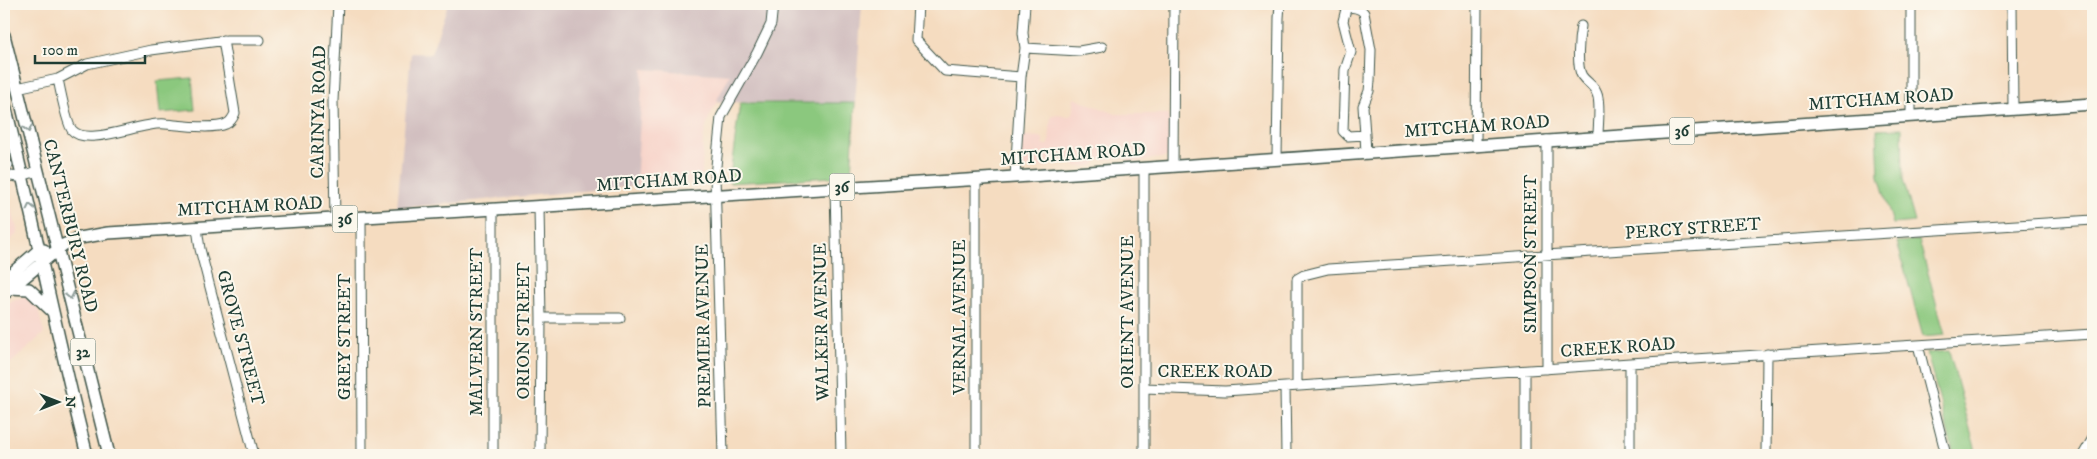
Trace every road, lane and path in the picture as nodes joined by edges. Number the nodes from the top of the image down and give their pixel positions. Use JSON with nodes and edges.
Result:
{"nodes":[{"id":1,"x":338,"y":4,"type":"edge"},
{"id":2,"x":773,"y":4,"type":"edge"},
{"id":3,"x":918,"y":4,"type":"edge"},
{"id":4,"x":1025,"y":4,"type":"edge"},
{"id":5,"x":1174,"y":4,"type":"edge"},
{"id":6,"x":1280,"y":4,"type":"edge"},
{"id":7,"x":1476,"y":4,"type":"edge"},
{"id":8,"x":1911,"y":4,"type":"edge"},
{"id":9,"x":2012,"y":4,"type":"edge"},
{"id":10,"x":1581,"y":26,"type":"dead end"},
{"id":11,"x":4,"y":35,"type":"edge"},
{"id":12,"x":223,"y":40,"type":"junction"},
{"id":13,"x":260,"y":40,"type":"dead end"},
{"id":14,"x":1102,"y":47,"type":"dead end"},
{"id":15,"x":1025,"y":48,"type":"junction"},
{"id":16,"x":1021,"y":77,"type":"junction"},
{"id":17,"x":58,"y":79,"type":"junction"},
{"id":18,"x":17,"y":88,"type":"junction"},
{"id":19,"x":4,"y":101,"type":"edge"},
{"id":20,"x":2093,"y":104,"type":"edge"},
{"id":21,"x":2013,"y":109,"type":"junction"},
{"id":22,"x":1912,"y":116,"type":"junction"},
{"id":23,"x":1364,"y":135,"type":"junction"},
{"id":24,"x":1598,"y":136,"type":"junction"},
{"id":25,"x":1547,"y":140,"type":"junction"},
{"id":26,"x":1476,"y":145,"type":"junction"},
{"id":27,"x":1366,"y":152,"type":"junction"},
{"id":28,"x":1277,"y":158,"type":"junction"},
{"id":29,"x":1173,"y":166,"type":"junction"},
{"id":30,"x":1144,"y":168,"type":"junction"},
{"id":31,"x":38,"y":171,"type":"junction"},
{"id":32,"x":4,"y":175,"type":"edge"},
{"id":33,"x":23,"y":176,"type":"junction"},
{"id":34,"x":1015,"y":177,"type":"junction"},
{"id":35,"x":976,"y":179,"type":"junction"},
{"id":36,"x":835,"y":188,"type":"junction"},
{"id":37,"x":717,"y":196,"type":"junction"},
{"id":38,"x":539,"y":207,"type":"junction"},
{"id":39,"x":493,"y":210,"type":"junction"},
{"id":40,"x":361,"y":218,"type":"junction"},
{"id":41,"x":335,"y":220,"type":"junction"},
{"id":42,"x":2093,"y":220,"type":"edge"},
{"id":43,"x":197,"y":228,"type":"junction"},
{"id":44,"x":58,"y":248,"type":"junction"},
{"id":45,"x":39,"y":250,"type":"junction"},
{"id":46,"x":1548,"y":255,"type":"junction"},
{"id":47,"x":43,"y":263,"type":"junction"},
{"id":48,"x":6,"y":288,"type":"edge"},
{"id":49,"x":52,"y":311,"type":"junction"},
{"id":50,"x":541,"y":318,"type":"junction"},
{"id":51,"x":620,"y":318,"type":"dead end"},
{"id":52,"x":2093,"y":334,"type":"edge"},
{"id":53,"x":1918,"y":345,"type":"junction"},
{"id":54,"x":1767,"y":354,"type":"junction"},
{"id":55,"x":1630,"y":363,"type":"junction"},
{"id":56,"x":1547,"y":369,"type":"junction"},
{"id":57,"x":1525,"y":371,"type":"junction"},
{"id":58,"x":1297,"y":386,"type":"junction"},
{"id":59,"x":1285,"y":387,"type":"junction"},
{"id":60,"x":1144,"y":388,"type":"junction"},
{"id":61,"x":2093,"y":438,"type":"edge"},
{"id":62,"x":493,"y":453,"type":"dead end"},
{"id":63,"x":87,"y":455,"type":"edge"},
{"id":64,"x":109,"y":455,"type":"edge"},
{"id":65,"x":254,"y":455,"type":"edge"},
{"id":66,"x":362,"y":455,"type":"edge"},
{"id":67,"x":540,"y":455,"type":"edge"},
{"id":68,"x":723,"y":455,"type":"edge"},
{"id":69,"x":841,"y":455,"type":"edge"},
{"id":70,"x":976,"y":455,"type":"edge"},
{"id":71,"x":1144,"y":455,"type":"edge"},
{"id":72,"x":1286,"y":455,"type":"edge"},
{"id":73,"x":1525,"y":455,"type":"edge"},
{"id":74,"x":1630,"y":455,"type":"edge"},
{"id":75,"x":1766,"y":455,"type":"edge"},
{"id":76,"x":1946,"y":455,"type":"edge"},
{"id":77,"x":2083,"y":455,"type":"edge"}],
"edges":[{"from":1,"to":41,"type":"street","name":"CARINYA ROAD"},
{"from":2,"to":37,"type":"street","name":"PREMIER AVENUE"},
{"from":3,"to":16,"type":"street"},
{"from":4,"to":15,"type":"street"},
{"from":5,"to":29,"type":"street"},
{"from":6,"to":28,"type":"street"},
{"from":7,"to":26,"type":"street"},
{"from":8,"to":22,"type":"street"},
{"from":9,"to":21,"type":"street"},
{"from":10,"to":24,"type":"street"},
{"from":11,"to":18,"type":"main road","name":"CANTERBURY ROAD","number":"32"},
{"from":12,"to":13,"type":"street"},
{"from":12,"to":17,"type":"street"},
{"from":12,"to":17,"type":"street"},
{"from":14,"to":15,"type":"street"},
{"from":15,"to":16,"type":"street"},
{"from":16,"to":34,"type":"street"},
{"from":17,"to":18,"type":"street"},
{"from":18,"to":31,"type":"main road","name":"CANTERBURY ROAD","number":"32","one_way":true},
{"from":19,"to":33,"type":"main road","name":"CANTERBURY ROAD","number":"32"},
{"from":20,"to":21,"type":"main road","name":"MITCHAM ROAD","number":"36"},
{"from":21,"to":22,"type":"main road","name":"MITCHAM ROAD","number":"36"},
{"from":22,"to":24,"type":"main road","name":"MITCHAM ROAD","number":"36"},
{"from":23,"to":23,"type":"street"},
{"from":23,"to":27,"type":"street"},
{"from":24,"to":25,"type":"main road","name":"MITCHAM ROAD","number":"36"},
{"from":25,"to":26,"type":"main road","name":"MITCHAM ROAD","number":"36"},
{"from":25,"to":46,"type":"street","name":"SIMPSON STREET"},
{"from":26,"to":27,"type":"main road","name":"MITCHAM ROAD","number":"36"},
{"from":27,"to":28,"type":"main road","name":"MITCHAM ROAD","number":"36"},
{"from":28,"to":29,"type":"main road","name":"MITCHAM ROAD","number":"36"},
{"from":29,"to":30,"type":"main road","name":"MITCHAM ROAD","number":"36"},
{"from":30,"to":34,"type":"main road","name":"MITCHAM ROAD","number":"36"},
{"from":30,"to":60,"type":"street","name":"ORIENT AVENUE"},
{"from":31,"to":33,"type":"street"},
{"from":31,"to":44,"type":"main road","name":"CANTERBURY ROAD","number":"32"},
{"from":32,"to":33,"type":"street"},
{"from":45,"to":33,"type":"main road","name":"CANTERBURY ROAD","number":"32","one_way":true},
{"from":34,"to":35,"type":"main road","name":"MITCHAM ROAD","number":"36"},
{"from":35,"to":36,"type":"main road","name":"MITCHAM ROAD","number":"36"},
{"from":35,"to":70,"type":"street","name":"VERNAL AVENUE"},
{"from":36,"to":37,"type":"main road","name":"MITCHAM ROAD","number":"36"},
{"from":36,"to":69,"type":"street","name":"WALKER AVENUE"},
{"from":37,"to":38,"type":"main road","name":"MITCHAM ROAD","number":"36"},
{"from":37,"to":68,"type":"street","name":"PREMIER AVENUE"},
{"from":38,"to":39,"type":"main road","name":"MITCHAM ROAD","number":"36"},
{"from":38,"to":50,"type":"street","name":"ORION STREET"},
{"from":39,"to":40,"type":"main road","name":"MITCHAM ROAD","number":"36"},
{"from":39,"to":62,"type":"street","name":"MALVERN STREET"},
{"from":40,"to":41,"type":"main road","name":"MITCHAM ROAD","number":"36"},
{"from":40,"to":66,"type":"street","name":"GREY STREET"},
{"from":41,"to":43,"type":"main road","name":"MITCHAM ROAD","number":"36"},
{"from":42,"to":46,"type":"street","name":"PERCY STREET"},
{"from":43,"to":44,"type":"main road","name":"MITCHAM ROAD","number":"36"},
{"from":43,"to":65,"type":"street","name":"GROVE STREET"},
{"from":44,"to":45,"type":"main road","number":"36"},
{"from":44,"to":47,"type":"main road","number":"36"},
{"from":44,"to":64,"type":"main road","name":"CANTERBURY ROAD","number":"32","one_way":true},
{"from":45,"to":47,"type":"main road","name":"CANTERBURY ROAD","number":"32"},
{"from":45,"to":48,"type":"main road"},
{"from":46,"to":56,"type":"street","name":"SIMPSON STREET"},
{"from":46,"to":58,"type":"street","name":"PERCY STREET"},
{"from":47,"to":48,"type":"main road","number":"36"},
{"from":47,"to":49,"type":"main road","name":"CANTERBURY ROAD","number":"32"},
{"from":48,"to":49,"type":"main road"},
{"from":49,"to":63,"type":"main road","name":"CANTERBURY ROAD","number":"32"},
{"from":50,"to":51,"type":"street"},
{"from":50,"to":67,"type":"street","name":"ORION STREET"},
{"from":52,"to":53,"type":"street","name":"CREEK ROAD"},
{"from":53,"to":54,"type":"street","name":"CREEK ROAD"},
{"from":53,"to":76,"type":"street"},
{"from":54,"to":55,"type":"street","name":"CREEK ROAD"},
{"from":54,"to":75,"type":"street"},
{"from":55,"to":56,"type":"street","name":"CREEK ROAD"},
{"from":55,"to":74,"type":"street"},
{"from":56,"to":57,"type":"street","name":"CREEK ROAD"},
{"from":57,"to":58,"type":"street","name":"CREEK ROAD"},
{"from":57,"to":73,"type":"street"},
{"from":58,"to":59,"type":"street","name":"CREEK ROAD"},
{"from":59,"to":60,"type":"street","name":"CREEK ROAD"},
{"from":59,"to":72,"type":"street"},
{"from":60,"to":71,"type":"street","name":"ORIENT AVENUE"},
{"from":61,"to":77,"type":"street"}]}
